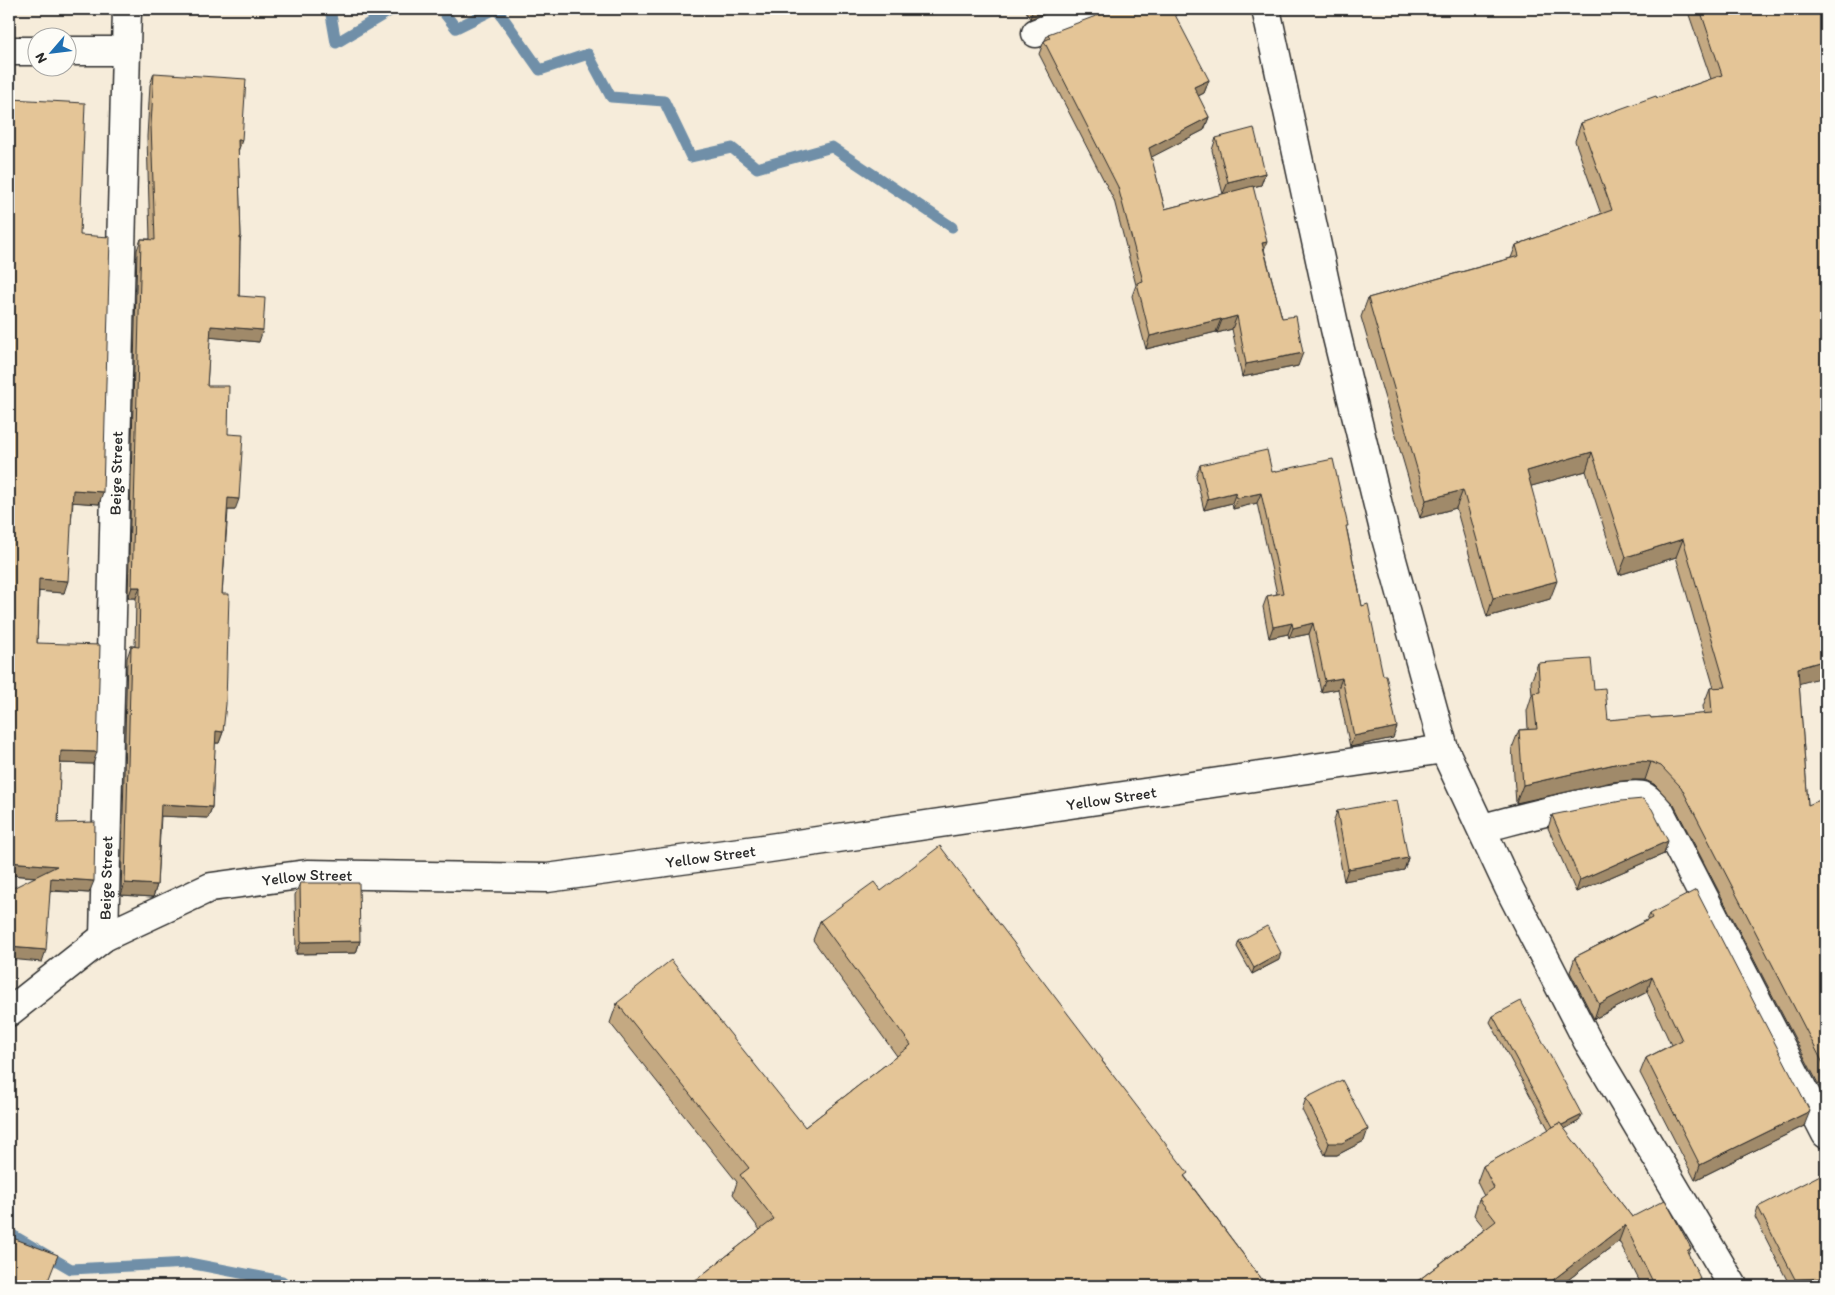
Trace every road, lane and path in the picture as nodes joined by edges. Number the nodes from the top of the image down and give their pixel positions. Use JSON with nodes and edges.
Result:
{"nodes":[{"id":1,"x":127,"y":9,"type":"edge"},
{"id":2,"x":1099,"y":9,"type":"edge"},
{"id":3,"x":1266,"y":9,"type":"edge"},
{"id":4,"x":1036,"y":33,"type":"dead end"},
{"id":5,"x":9,"y":51,"type":"edge"},
{"id":6,"x":28,"y":51,"type":"edge"},
{"id":7,"x":78,"y":51,"type":"edge"},
{"id":8,"x":126,"y":51,"type":"junction"},
{"id":9,"x":1444,"y":749,"type":"junction"},
{"id":10,"x":1482,"y":828,"type":"junction"},
{"id":11,"x":104,"y":937,"type":"junction"},
{"id":12,"x":9,"y":1012,"type":"edge"},
{"id":13,"x":1826,"y":1134,"type":"edge"},
{"id":14,"x":1734,"y":1285,"type":"edge"}],
"edges":[{"from":1,"to":8,"type":"street","name":"Beige Street"},
{"from":2,"to":4,"type":"street"},
{"from":3,"to":9,"type":"street"},
{"from":5,"to":6,"type":"street"},
{"from":7,"to":8,"type":"street"},
{"from":8,"to":11,"type":"street","name":"Beige Street"},
{"from":9,"to":10,"type":"street"},
{"from":9,"to":11,"type":"street","name":"Yellow Street"},
{"from":10,"to":13,"type":"street"},
{"from":10,"to":14,"type":"street"},
{"from":11,"to":12,"type":"street","name":"Yellow Street"}]}
